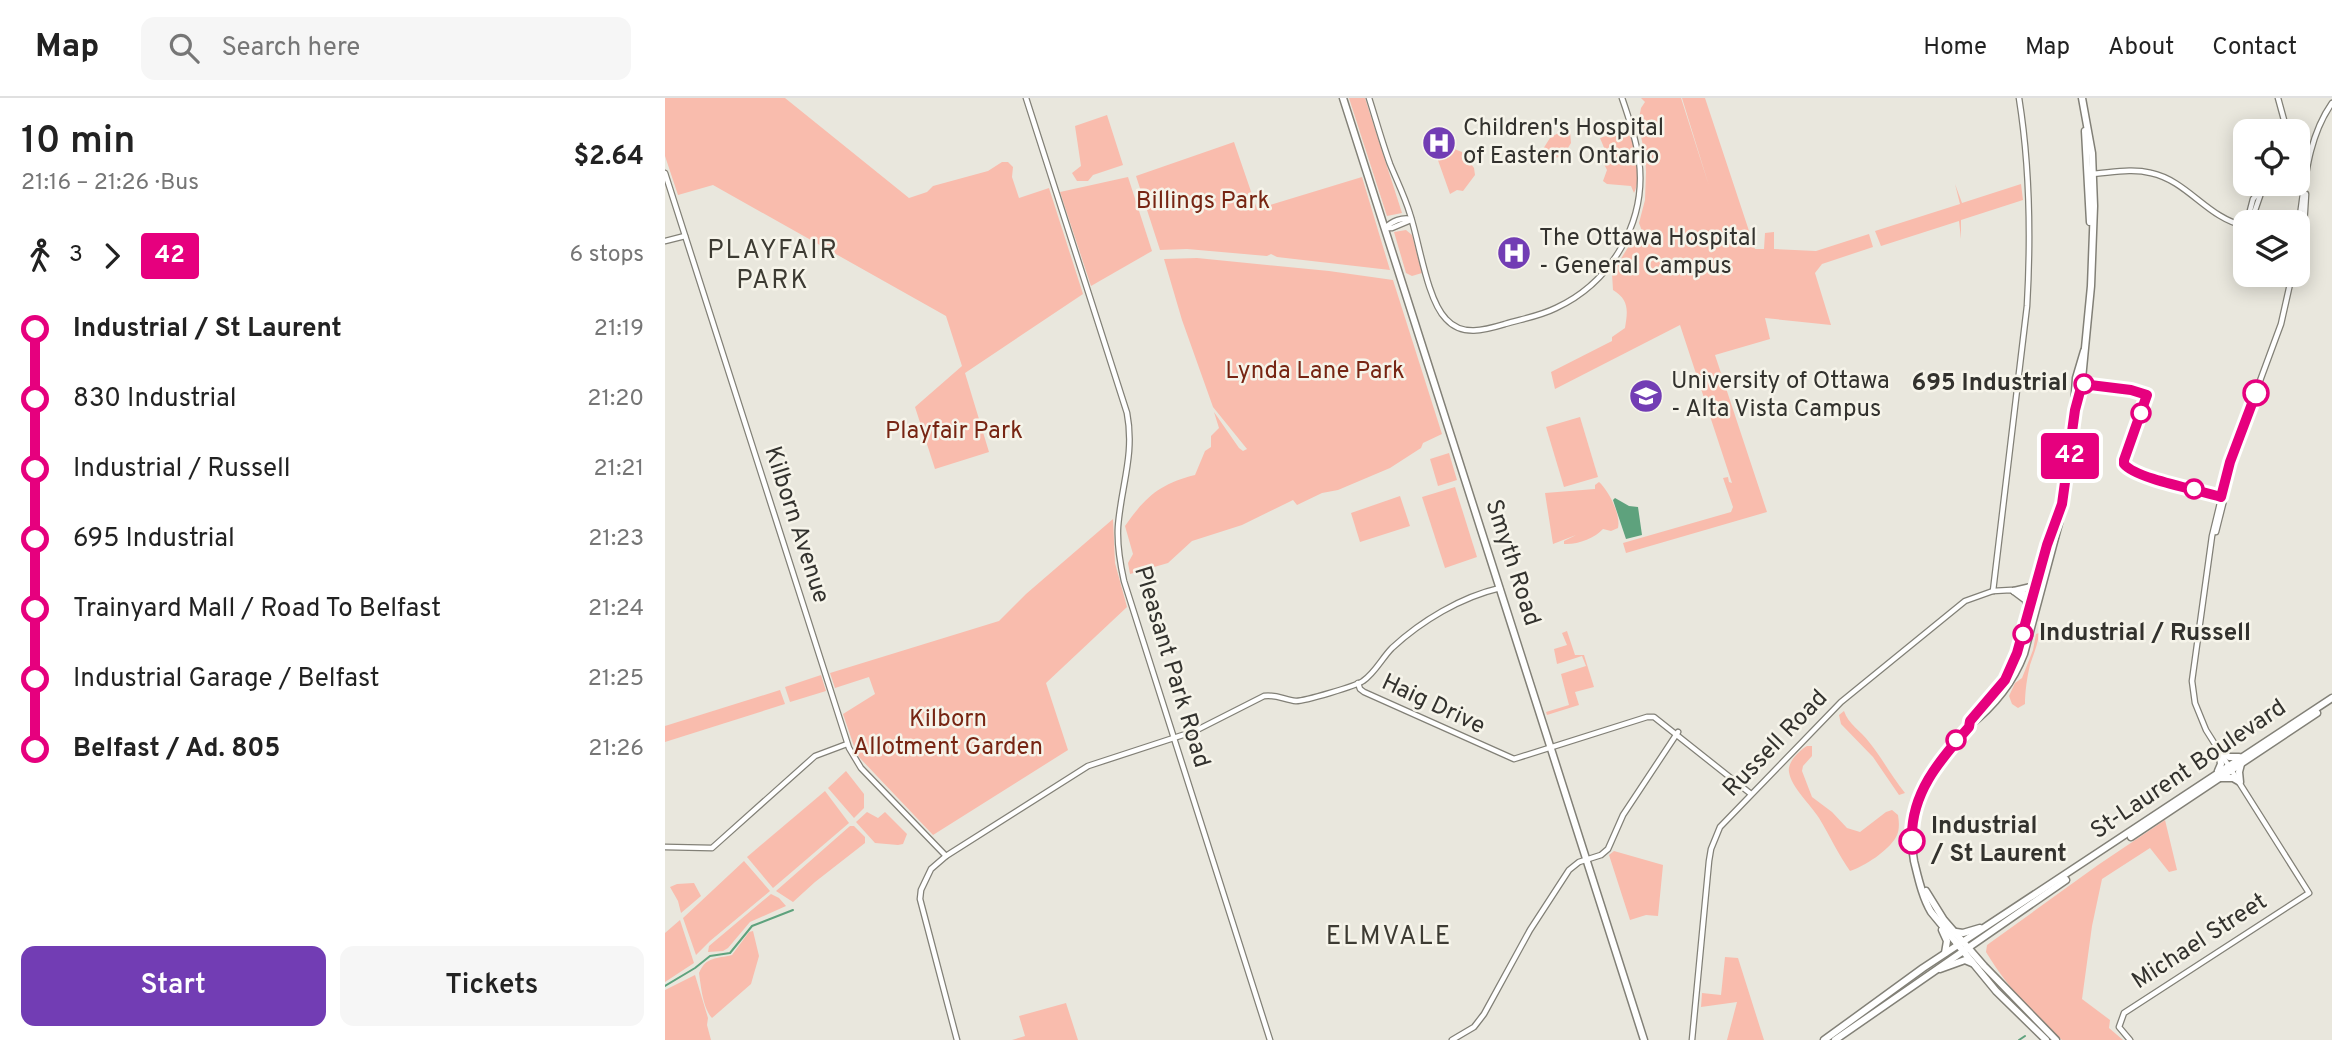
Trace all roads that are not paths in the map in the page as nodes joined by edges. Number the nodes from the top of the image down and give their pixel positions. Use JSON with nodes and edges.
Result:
{"nodes":[{"id":1,"x":1026,"y":98,"type":"edge"},
{"id":2,"x":1343,"y":98,"type":"edge"},
{"id":3,"x":1369,"y":98,"type":"edge"},
{"id":4,"x":1622,"y":98,"type":"edge"},
{"id":5,"x":2018,"y":98,"type":"edge"},
{"id":6,"x":2082,"y":98,"type":"edge"},
{"id":7,"x":2278,"y":98,"type":"edge"},
{"id":8,"x":2332,"y":103,"type":"edge"},
{"id":9,"x":2284,"y":119,"type":"edge"},
{"id":10,"x":665,"y":173,"type":"edge"},
{"id":11,"x":2090,"y":174,"type":"junction"},
{"id":12,"x":2306,"y":210,"type":"edge"},
{"id":13,"x":1412,"y":219,"type":"junction"},
{"id":14,"x":2233,"y":220,"type":"edge"},
{"id":15,"x":1400,"y":225,"type":"junction"},
{"id":16,"x":1385,"y":228,"type":"junction"},
{"id":17,"x":1416,"y":233,"type":"junction"},
{"id":18,"x":685,"y":236,"type":"junction"},
{"id":19,"x":665,"y":241,"type":"edge"},
{"id":20,"x":2289,"y":287,"type":"edge"},
{"id":21,"x":2058,"y":519,"type":"junction"},
{"id":22,"x":2038,"y":579,"type":"junction"},
{"id":23,"x":1500,"y":588,"type":"junction"},
{"id":24,"x":1993,"y":591,"type":"junction"},
{"id":25,"x":2014,"y":591,"type":"junction"},
{"id":26,"x":2037,"y":596,"type":"junction"},
{"id":27,"x":2029,"y":616,"type":"junction"},
{"id":28,"x":1358,"y":683,"type":"junction"},
{"id":29,"x":2332,"y":700,"type":"edge"},
{"id":30,"x":1969,"y":727,"type":"junction"},
{"id":31,"x":1677,"y":734,"type":"junction"},
{"id":32,"x":1174,"y":738,"type":"junction"},
{"id":33,"x":847,"y":744,"type":"junction"},
{"id":34,"x":1551,"y":747,"type":"junction"},
{"id":35,"x":2219,"y":750,"type":"junction"},
{"id":36,"x":2243,"y":759,"type":"junction"},
{"id":37,"x":2231,"y":767,"type":"junction"},
{"id":38,"x":2218,"y":776,"type":"junction"},
{"id":39,"x":2240,"y":782,"type":"junction"},
{"id":40,"x":1751,"y":794,"type":"junction"},
{"id":41,"x":665,"y":847,"type":"edge"},
{"id":42,"x":946,"y":856,"type":"junction"},
{"id":43,"x":1587,"y":860,"type":"junction"},
{"id":44,"x":2076,"y":871,"type":"junction"},
{"id":45,"x":1921,"y":884,"type":"junction"},
{"id":46,"x":1936,"y":919,"type":"junction"},
{"id":47,"x":1997,"y":920,"type":"junction"},
{"id":48,"x":1955,"y":931,"type":"junction"},
{"id":49,"x":1988,"y":933,"type":"junction"},
{"id":50,"x":1963,"y":946,"type":"junction"},
{"id":51,"x":1945,"y":953,"type":"junction"},
{"id":52,"x":1972,"y":963,"type":"junction"},
{"id":53,"x":1984,"y":966,"type":"junction"},
{"id":54,"x":1931,"y":972,"type":"junction"},
{"id":55,"x":957,"y":1040,"type":"edge"},
{"id":56,"x":1270,"y":1040,"type":"edge"},
{"id":57,"x":1452,"y":1040,"type":"edge"},
{"id":58,"x":1644,"y":1040,"type":"edge"},
{"id":59,"x":1692,"y":1040,"type":"edge"},
{"id":60,"x":1824,"y":1040,"type":"edge"},
{"id":61,"x":1835,"y":1040,"type":"edge"},
{"id":62,"x":2046,"y":1040,"type":"edge"},
{"id":63,"x":2056,"y":1040,"type":"edge"},
{"id":64,"x":2130,"y":1040,"type":"edge"}],
"edges":[{"from":1,"to":32,"type":"street","name":"Pleasant Park Road"},
{"from":2,"to":16,"type":"main road","name":"Smyth Road"},
{"from":3,"to":13,"type":"street"},
{"from":4,"to":17,"type":"street"},
{"from":5,"to":24,"type":"street"},
{"from":6,"to":11,"type":"main road"},
{"from":7,"to":9,"type":"street"},
{"from":8,"to":12,"type":"street"},
{"from":10,"to":18,"type":"street","name":"Kilborn Avenue"},
{"from":11,"to":14,"type":"street"},
{"from":11,"to":21,"type":"main road"},
{"from":13,"to":15,"type":"street"},
{"from":13,"to":16,"type":"street"},
{"from":13,"to":17,"type":"street"},
{"from":15,"to":16,"type":"street"},
{"from":15,"to":17,"type":"street"},
{"from":16,"to":23,"type":"main road","name":"Smyth Road"},
{"from":18,"to":19,"type":"street"},
{"from":18,"to":33,"type":"street","name":"Kilborn Avenue"},
{"from":20,"to":35,"type":"street"},
{"from":21,"to":22,"type":"main road"},
{"from":21,"to":26,"type":"main road"},
{"from":22,"to":25,"type":"main road"},
{"from":22,"to":26,"type":"main road"},
{"from":23,"to":28,"type":"street"},
{"from":23,"to":34,"type":"main road","name":"Smyth Road"},
{"from":24,"to":25,"type":"street","name":"Russell Road"},
{"from":24,"to":40,"type":"street","name":"Russell Road"},
{"from":25,"to":26,"type":"street","name":"Russell Road"},
{"from":25,"to":27,"type":"main road"},
{"from":26,"to":27,"type":"main road"},
{"from":26,"to":30,"type":"main road"},
{"from":27,"to":30,"type":"main road"},
{"from":28,"to":32,"type":"street","name":"Haig Drive"},
{"from":28,"to":34,"type":"street","name":"Haig Drive"},
{"from":29,"to":36,"type":"main road","name":"St-Laurent Boulevard"},
{"from":30,"to":45,"type":"main road"},
{"from":31,"to":34,"type":"street","name":"Haig Drive"},
{"from":31,"to":40,"type":"street","name":"Haig Drive"},
{"from":31,"to":43,"type":"street"},
{"from":32,"to":42,"type":"street","name":"Haig Drive"},
{"from":32,"to":56,"type":"street","name":"Pleasant Park Road"},
{"from":33,"to":41,"type":"street"},
{"from":33,"to":42,"type":"street","name":"Kilborn Avenue"},
{"from":34,"to":43,"type":"main road","name":"Smyth Road"},
{"from":35,"to":36,"type":"main road"},
{"from":35,"to":37,"type":"street"},
{"from":35,"to":38,"type":"main road"},
{"from":36,"to":37,"type":"main road","name":"St-Laurent Boulevard"},
{"from":36,"to":39,"type":"main road"},
{"from":37,"to":38,"type":"main road","name":"St-Laurent Boulevard"},
{"from":37,"to":39,"type":"street"},
{"from":38,"to":39,"type":"main road"},
{"from":38,"to":44,"type":"main road","name":"St-Laurent Boulevard"},
{"from":39,"to":64,"type":"street","name":"Michael Street"},
{"from":40,"to":59,"type":"street","name":"Russell Road"},
{"from":42,"to":55,"type":"street","name":"Haig Drive"},
{"from":43,"to":57,"type":"street"},
{"from":43,"to":58,"type":"main road","name":"Smyth Road"},
{"from":44,"to":47,"type":"main road","name":"St-Laurent Boulevard"},
{"from":44,"to":49,"type":"main road","name":"St-Laurent Boulevard"},
{"from":45,"to":46,"type":"main road"},
{"from":45,"to":48,"type":"main road"},
{"from":46,"to":50,"type":"main road"},
{"from":46,"to":51,"type":"main road"},
{"from":47,"to":48,"type":"main road"},
{"from":47,"to":50,"type":"main road","name":"St-Laurent Boulevard"},
{"from":48,"to":50,"type":"main road"},
{"from":49,"to":50,"type":"main road","name":"St-Laurent Boulevard"},
{"from":49,"to":53,"type":"main road"},
{"from":50,"to":51,"type":"main road","name":"St-Laurent Boulevard"},
{"from":50,"to":52,"type":"main road"},
{"from":50,"to":53,"type":"main road"},
{"from":50,"to":54,"type":"main road","name":"St-Laurent Boulevard"},
{"from":51,"to":60,"type":"main road","name":"St-Laurent Boulevard"},
{"from":52,"to":54,"type":"main road"},
{"from":52,"to":62,"type":"main road"},
{"from":53,"to":63,"type":"main road"},
{"from":54,"to":61,"type":"main road","name":"St-Laurent Boulevard"}]}
